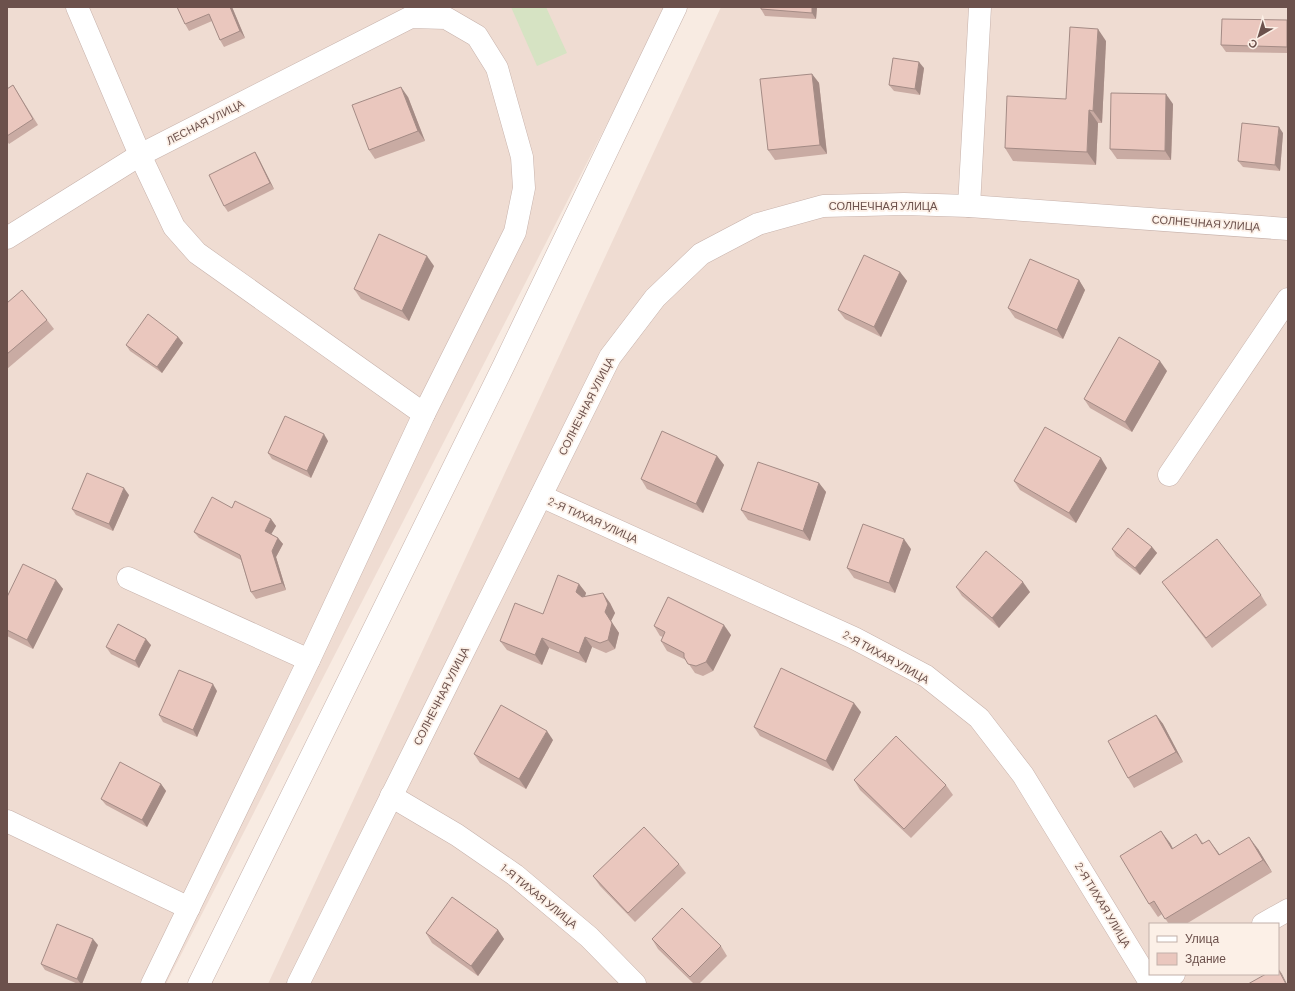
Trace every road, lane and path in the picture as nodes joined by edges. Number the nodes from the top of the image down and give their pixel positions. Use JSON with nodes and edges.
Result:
{"nodes":[{"id":1,"x":77,"y":7,"type":"edge"},
{"id":2,"x":676,"y":7,"type":"edge"},
{"id":3,"x":980,"y":7,"type":"edge"},
{"id":4,"x":140,"y":155,"type":"junction"},
{"id":5,"x":969,"y":206,"type":"junction"},
{"id":6,"x":1288,"y":229,"type":"edge"},
{"id":7,"x":7,"y":238,"type":"edge"},
{"id":8,"x":1288,"y":299,"type":"edge"},
{"id":9,"x":424,"y":414,"type":"junction"},
{"id":10,"x":1169,"y":475,"type":"dead end"},
{"id":11,"x":542,"y":496,"type":"junction"},
{"id":12,"x":128,"y":578,"type":"dead end"},
{"id":13,"x":308,"y":660,"type":"junction"},
{"id":14,"x":391,"y":796,"type":"junction"},
{"id":15,"x":7,"y":821,"type":"edge"},
{"id":16,"x":189,"y":908,"type":"junction"},
{"id":17,"x":1288,"y":910,"type":"edge"},
{"id":18,"x":1265,"y":923,"type":"edge"},
{"id":19,"x":1172,"y":975,"type":"edge"},
{"id":20,"x":152,"y":984,"type":"edge"},
{"id":21,"x":199,"y":984,"type":"edge"},
{"id":22,"x":298,"y":984,"type":"edge"},
{"id":23,"x":635,"y":984,"type":"edge"},
{"id":24,"x":1151,"y":984,"type":"edge"},
{"id":25,"x":1156,"y":984,"type":"edge"}],
"edges":[{"from":1,"to":4,"type":"street"},
{"from":2,"to":21,"type":"street"},
{"from":3,"to":5,"type":"street"},
{"from":4,"to":7,"type":"street","name":"ЛЕСНАЯ УЛИЦА"},
{"from":4,"to":9,"type":"street"},
{"from":4,"to":9,"type":"street","name":"ЛЕСНАЯ УЛИЦА"},
{"from":5,"to":6,"type":"street","name":"СОЛНЕЧНАЯ УЛИЦА"},
{"from":5,"to":11,"type":"street","name":"СОЛНЕЧНАЯ УЛИЦА"},
{"from":8,"to":10,"type":"street"},
{"from":9,"to":13,"type":"street"},
{"from":11,"to":14,"type":"street","name":"СОЛНЕЧНАЯ УЛИЦА"},
{"from":11,"to":24,"type":"street","name":"2-Я ТИХАЯ УЛИЦА"},
{"from":12,"to":13,"type":"street"},
{"from":13,"to":16,"type":"street"},
{"from":14,"to":22,"type":"street","name":"СОЛНЕЧНАЯ УЛИЦА"},
{"from":14,"to":23,"type":"street","name":"1-Я ТИХАЯ УЛИЦА"},
{"from":15,"to":16,"type":"street"},
{"from":16,"to":20,"type":"street"},
{"from":17,"to":18,"type":"street"},
{"from":19,"to":25,"type":"street"}]}
